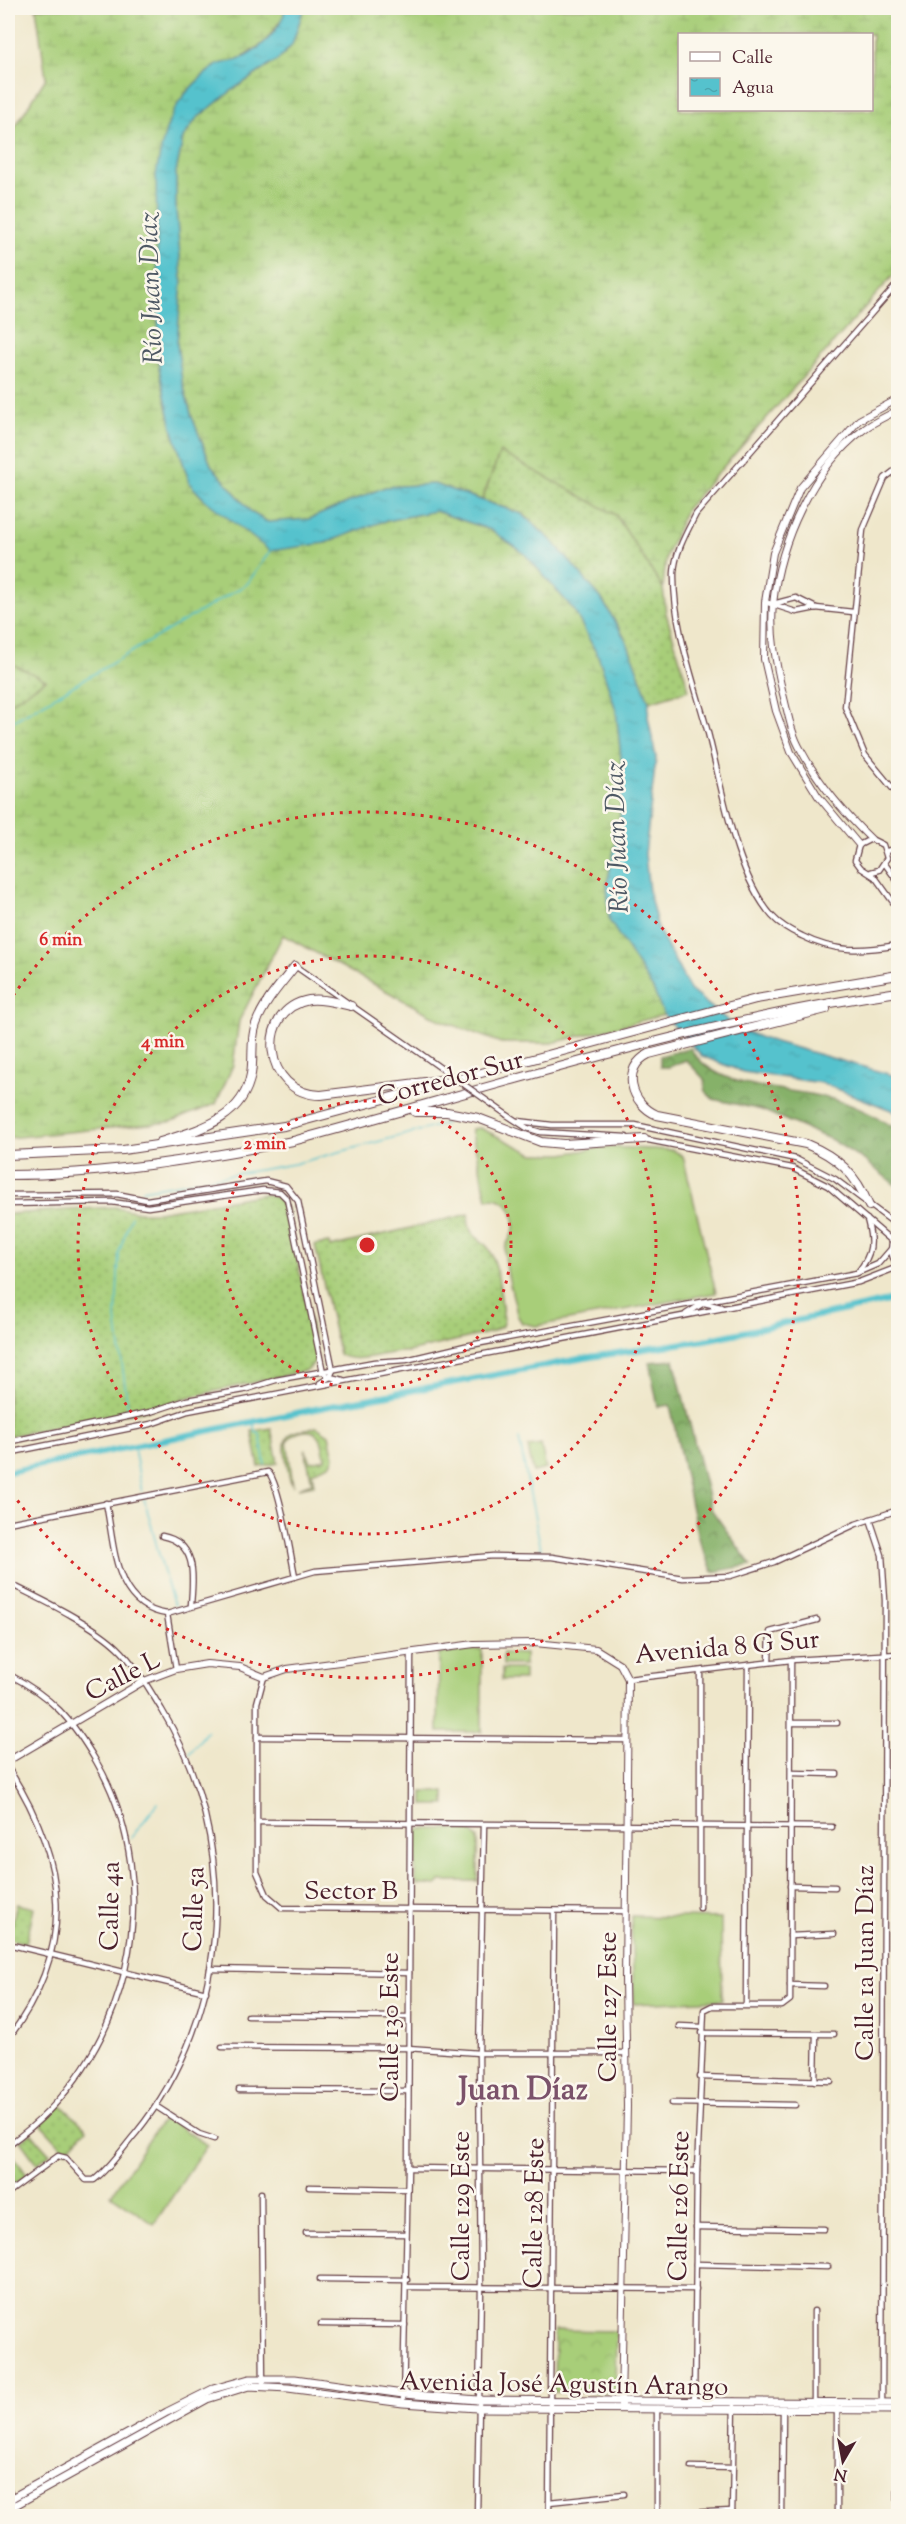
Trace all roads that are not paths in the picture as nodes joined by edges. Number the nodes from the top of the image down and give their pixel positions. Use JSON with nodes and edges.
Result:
{"nodes":[{"id":1,"x":898,"y":283,"type":"edge"},
{"id":2,"x":898,"y":399,"type":"edge"},
{"id":3,"x":898,"y":410,"type":"edge"},
{"id":4,"x":898,"y":468,"type":"edge"},
{"id":5,"x":765,"y":602,"type":"junction"},
{"id":6,"x":773,"y":603,"type":"junction"},
{"id":7,"x":816,"y":608,"type":"junction"},
{"id":8,"x":853,"y":612,"type":"junction"},
{"id":9,"x":898,"y":795,"type":"edge"},
{"id":10,"x":871,"y":839,"type":"junction"},
{"id":11,"x":859,"y":845,"type":"junction"},
{"id":12,"x":898,"y":847,"type":"edge"},
{"id":13,"x":887,"y":851,"type":"junction"},
{"id":14,"x":885,"y":864,"type":"junction"},
{"id":15,"x":870,"y":872,"type":"junction"},
{"id":16,"x":898,"y":882,"type":"edge"},
{"id":17,"x":898,"y":909,"type":"edge"},
{"id":18,"x":898,"y":945,"type":"edge"},
{"id":19,"x":295,"y":966,"type":"joint"},
{"id":20,"x":898,"y":975,"type":"edge"},
{"id":21,"x":898,"y":992,"type":"edge"},
{"id":22,"x":351,"y":1006,"type":"junction"},
{"id":23,"x":762,"y":1022,"type":"junction"},
{"id":24,"x":474,"y":1075,"type":"junction"},
{"id":25,"x":400,"y":1112,"type":"junction"},
{"id":26,"x":513,"y":1120,"type":"junction"},
{"id":27,"x":644,"y":1139,"type":"junction"},
{"id":28,"x":139,"y":1148,"type":"junction"},
{"id":29,"x":8,"y":1155,"type":"edge"},
{"id":30,"x":8,"y":1175,"type":"edge"},
{"id":31,"x":8,"y":1195,"type":"edge"},
{"id":32,"x":8,"y":1204,"type":"edge"},
{"id":33,"x":869,"y":1206,"type":"junction"},
{"id":34,"x":866,"y":1217,"type":"junction"},
{"id":35,"x":898,"y":1226,"type":"edge"},
{"id":36,"x":898,"y":1232,"type":"edge"},
{"id":37,"x":892,"y":1241,"type":"junction"},
{"id":38,"x":891,"y":1249,"type":"junction"},
{"id":39,"x":898,"y":1266,"type":"edge"},
{"id":40,"x":856,"y":1273,"type":"junction"},
{"id":41,"x":704,"y":1303,"type":"junction"},
{"id":42,"x":734,"y":1307,"type":"junction"},
{"id":43,"x":675,"y":1318,"type":"junction"},
{"id":44,"x":333,"y":1370,"type":"junction"},
{"id":45,"x":323,"y":1372,"type":"junction"},
{"id":46,"x":330,"y":1377,"type":"junction"},
{"id":47,"x":351,"y":1380,"type":"junction"},
{"id":48,"x":312,"y":1387,"type":"junction"},
{"id":49,"x":8,"y":1442,"type":"edge"},
{"id":50,"x":8,"y":1451,"type":"edge"},
{"id":51,"x":106,"y":1503,"type":"junction"},
{"id":52,"x":898,"y":1510,"type":"edge"},
{"id":53,"x":870,"y":1519,"type":"junction"},
{"id":54,"x":8,"y":1523,"type":"edge"},
{"id":55,"x":162,"y":1536,"type":"dead end"},
{"id":56,"x":295,"y":1576,"type":"junction"},
{"id":57,"x":8,"y":1583,"type":"edge"},
{"id":58,"x":191,"y":1605,"type":"junction"},
{"id":59,"x":167,"y":1614,"type":"junction"},
{"id":60,"x":817,"y":1620,"type":"dead end"},
{"id":61,"x":411,"y":1652,"type":"junction"},
{"id":62,"x":884,"y":1653,"type":"junction"},
{"id":63,"x":898,"y":1654,"type":"edge"},
{"id":64,"x":792,"y":1660,"type":"junction"},
{"id":65,"x":770,"y":1662,"type":"junction"},
{"id":66,"x":748,"y":1665,"type":"junction"},
{"id":67,"x":176,"y":1669,"type":"junction"},
{"id":68,"x":700,"y":1671,"type":"junction"},
{"id":69,"x":8,"y":1674,"type":"edge"},
{"id":70,"x":264,"y":1677,"type":"junction"},
{"id":71,"x":628,"y":1679,"type":"junction"},
{"id":72,"x":144,"y":1681,"type":"junction"},
{"id":73,"x":73,"y":1723,"type":"junction"},
{"id":74,"x":792,"y":1723,"type":"junction"},
{"id":75,"x":837,"y":1723,"type":"dead end"},
{"id":76,"x":257,"y":1737,"type":"junction"},
{"id":77,"x":410,"y":1738,"type":"junction"},
{"id":78,"x":627,"y":1740,"type":"junction"},
{"id":79,"x":8,"y":1761,"type":"edge"},
{"id":80,"x":8,"y":1768,"type":"edge"},
{"id":81,"x":792,"y":1773,"type":"junction"},
{"id":82,"x":837,"y":1774,"type":"dead end"},
{"id":83,"x":257,"y":1822,"type":"junction"},
{"id":84,"x":410,"y":1825,"type":"junction"},
{"id":85,"x":484,"y":1825,"type":"junction"},
{"id":86,"x":627,"y":1825,"type":"junction"},
{"id":87,"x":700,"y":1826,"type":"junction"},
{"id":88,"x":791,"y":1826,"type":"junction"},
{"id":89,"x":747,"y":1827,"type":"junction"},
{"id":90,"x":832,"y":1827,"type":"dead end"},
{"id":91,"x":790,"y":1886,"type":"junction"},
{"id":92,"x":835,"y":1887,"type":"dead end"},
{"id":93,"x":700,"y":1908,"type":"dead end"},
{"id":94,"x":410,"y":1910,"type":"junction"},
{"id":95,"x":483,"y":1910,"type":"junction"},
{"id":96,"x":554,"y":1911,"type":"junction"},
{"id":97,"x":626,"y":1911,"type":"junction"},
{"id":98,"x":834,"y":1934,"type":"dead end"},
{"id":99,"x":790,"y":1936,"type":"junction"},
{"id":100,"x":8,"y":1944,"type":"edge"},
{"id":101,"x":50,"y":1953,"type":"junction"},
{"id":102,"x":210,"y":1969,"type":"junction"},
{"id":103,"x":126,"y":1972,"type":"junction"},
{"id":104,"x":409,"y":1973,"type":"junction"},
{"id":105,"x":790,"y":1986,"type":"junction"},
{"id":106,"x":824,"y":1986,"type":"dead end"},
{"id":107,"x":206,"y":1992,"type":"junction"},
{"id":108,"x":746,"y":2006,"type":"junction"},
{"id":109,"x":248,"y":2016,"type":"dead end"},
{"id":110,"x":408,"y":2018,"type":"junction"},
{"id":111,"x":680,"y":2026,"type":"dead end"},
{"id":112,"x":702,"y":2030,"type":"junction"},
{"id":113,"x":816,"y":2034,"type":"junction"},
{"id":114,"x":834,"y":2034,"type":"dead end"},
{"id":115,"x":8,"y":2038,"type":"edge"},
{"id":116,"x":222,"y":2047,"type":"dead end"},
{"id":117,"x":408,"y":2048,"type":"junction"},
{"id":118,"x":479,"y":2053,"type":"junction"},
{"id":119,"x":555,"y":2053,"type":"junction"},
{"id":120,"x":626,"y":2053,"type":"junction"},
{"id":121,"x":700,"y":2077,"type":"junction"},
{"id":122,"x":815,"y":2080,"type":"junction"},
{"id":123,"x":831,"y":2081,"type":"dead end"},
{"id":124,"x":238,"y":2090,"type":"dead end"},
{"id":125,"x":408,"y":2091,"type":"junction"},
{"id":126,"x":672,"y":2103,"type":"dead end"},
{"id":127,"x":699,"y":2103,"type":"junction"},
{"id":128,"x":795,"y":2105,"type":"dead end"},
{"id":129,"x":157,"y":2107,"type":"junction"},
{"id":130,"x":214,"y":2139,"type":"dead end"},
{"id":131,"x":8,"y":2145,"type":"edge"},
{"id":132,"x":408,"y":2168,"type":"junction"},
{"id":133,"x":479,"y":2168,"type":"junction"},
{"id":134,"x":553,"y":2169,"type":"junction"},
{"id":135,"x":625,"y":2169,"type":"junction"},
{"id":136,"x":697,"y":2171,"type":"junction"},
{"id":137,"x":309,"y":2187,"type":"dead end"},
{"id":138,"x":407,"y":2189,"type":"junction"},
{"id":139,"x":8,"y":2193,"type":"edge"},
{"id":140,"x":261,"y":2193,"type":"dead end"},
{"id":141,"x":696,"y":2227,"type":"junction"},
{"id":142,"x":824,"y":2229,"type":"dead end"},
{"id":143,"x":306,"y":2234,"type":"dead end"},
{"id":144,"x":406,"y":2234,"type":"junction"},
{"id":145,"x":696,"y":2264,"type":"junction"},
{"id":146,"x":828,"y":2267,"type":"dead end"},
{"id":147,"x":320,"y":2279,"type":"dead end"},
{"id":148,"x":406,"y":2280,"type":"junction"},
{"id":149,"x":551,"y":2286,"type":"junction"},
{"id":150,"x":406,"y":2287,"type":"junction"},
{"id":151,"x":481,"y":2287,"type":"junction"},
{"id":152,"x":624,"y":2287,"type":"junction"},
{"id":153,"x":696,"y":2289,"type":"junction"},
{"id":154,"x":814,"y":2311,"type":"dead end"},
{"id":155,"x":321,"y":2324,"type":"dead end"},
{"id":156,"x":405,"y":2325,"type":"junction"},
{"id":157,"x":263,"y":2382,"type":"junction"},
{"id":158,"x":403,"y":2398,"type":"junction"},
{"id":159,"x":549,"y":2403,"type":"junction"},
{"id":160,"x":477,"y":2404,"type":"junction"},
{"id":161,"x":621,"y":2404,"type":"junction"},
{"id":162,"x":657,"y":2404,"type":"junction"},
{"id":163,"x":694,"y":2404,"type":"junction"},
{"id":164,"x":734,"y":2405,"type":"junction"},
{"id":165,"x":783,"y":2405,"type":"junction"},
{"id":166,"x":814,"y":2405,"type":"junction"},
{"id":167,"x":837,"y":2406,"type":"junction"},
{"id":168,"x":882,"y":2406,"type":"junction"},
{"id":169,"x":898,"y":2408,"type":"edge"},
{"id":170,"x":691,"y":2467,"type":"dead end"},
{"id":171,"x":733,"y":2468,"type":"junction"},
{"id":172,"x":8,"y":2488,"type":"edge"},
{"id":173,"x":624,"y":2494,"type":"dead end"},
{"id":174,"x":12,"y":2500,"type":"edge"},
{"id":175,"x":549,"y":2502,"type":"junction"},
{"id":176,"x":8,"y":2509,"type":"edge"},
{"id":177,"x":686,"y":2513,"type":"dead end"},
{"id":178,"x":732,"y":2514,"type":"edge"},
{"id":179,"x":477,"y":2517,"type":"edge"},
{"id":180,"x":549,"y":2517,"type":"edge"},
{"id":181,"x":657,"y":2517,"type":"edge"},
{"id":182,"x":782,"y":2517,"type":"edge"},
{"id":183,"x":837,"y":2517,"type":"edge"},
{"id":184,"x":898,"y":2517,"type":"edge"}],
"edges":[{"from":1,"to":18,"type":"street"},
{"from":2,"to":5,"type":"street"},
{"from":3,"to":6,"type":"street"},
{"from":4,"to":8,"type":"street"},
{"from":5,"to":6,"type":"street"},
{"from":5,"to":11,"type":"street"},
{"from":6,"to":7,"type":"street"},
{"from":6,"to":7,"type":"street"},
{"from":6,"to":10,"type":"street"},
{"from":7,"to":8,"type":"street"},
{"from":8,"to":9,"type":"street"},
{"from":10,"to":11,"type":"street"},
{"from":10,"to":13,"type":"street"},
{"from":11,"to":15,"type":"street"},
{"from":12,"to":13,"type":"street"},
{"from":13,"to":14,"type":"street"},
{"from":14,"to":15,"type":"street"},
{"from":14,"to":16,"type":"street"},
{"from":15,"to":17,"type":"street"},
{"from":19,"to":22,"type":"street"},
{"from":19,"to":28,"type":"highway"},
{"from":20,"to":24,"type":"highway","name":"Corredor Sur"},
{"from":21,"to":23,"type":"highway","name":"Corredor Sur"},
{"from":22,"to":24,"type":"highway"},
{"from":22,"to":26,"type":"street","bridge":true},
{"from":23,"to":25,"type":"highway","name":"Corredor Sur"},
{"from":23,"to":33,"type":"highway"},
{"from":24,"to":28,"type":"highway","name":"Corredor Sur"},
{"from":25,"to":27,"type":"highway"},
{"from":25,"to":30,"type":"highway","name":"Corredor Sur"},
{"from":26,"to":27,"type":"street"},
{"from":26,"to":33,"type":"street"},
{"from":27,"to":34,"type":"street"},
{"from":28,"to":29,"type":"highway","name":"Corredor Sur"},
{"from":31,"to":44,"type":"street"},
{"from":32,"to":45,"type":"street"},
{"from":33,"to":35,"type":"street"},
{"from":34,"to":37,"type":"street"},
{"from":34,"to":40,"type":"street"},
{"from":36,"to":37,"type":"street"},
{"from":37,"to":38,"type":"street"},
{"from":38,"to":39,"type":"street"},
{"from":38,"to":40,"type":"street"},
{"from":39,"to":42,"type":"street"},
{"from":40,"to":41,"type":"street"},
{"from":41,"to":42,"type":"street"},
{"from":41,"to":43,"type":"street"},
{"from":41,"to":44,"type":"street"},
{"from":42,"to":43,"type":"street"},
{"from":43,"to":47,"type":"street"},
{"from":44,"to":45,"type":"street"},
{"from":44,"to":46,"type":"street"},
{"from":45,"to":46,"type":"street"},
{"from":45,"to":49,"type":"street"},
{"from":46,"to":47,"type":"street"},
{"from":46,"to":48,"type":"street"},
{"from":47,"to":48,"type":"street"},
{"from":48,"to":50,"type":"street"},
{"from":51,"to":54,"type":"street"},
{"from":51,"to":56,"type":"street"},
{"from":51,"to":59,"type":"street"},
{"from":52,"to":53,"type":"street"},
{"from":53,"to":56,"type":"street"},
{"from":53,"to":62,"type":"street","name":"Calle 1a Juan Díaz"},
{"from":55,"to":58,"type":"street"},
{"from":56,"to":58,"type":"street"},
{"from":57,"to":72,"type":"street","name":"Calle 5a"},
{"from":58,"to":59,"type":"street"},
{"from":59,"to":67,"type":"street"},
{"from":60,"to":65,"type":"street"},
{"from":61,"to":70,"type":"street","name":"Avenida 8 G Sur"},
{"from":61,"to":71,"type":"street","name":"Avenida 8 G Sur"},
{"from":61,"to":77,"type":"street","name":"Calle 130 Este"},
{"from":62,"to":63,"type":"street","name":"Avenida 8 G Sur"},
{"from":62,"to":64,"type":"street","name":"Avenida 8 G Sur"},
{"from":62,"to":168,"type":"street","name":"Calle 1a Juan Díaz"},
{"from":64,"to":65,"type":"street","name":"Avenida 8 G Sur"},
{"from":64,"to":74,"type":"street"},
{"from":65,"to":66,"type":"street","name":"Avenida 8 G Sur"},
{"from":66,"to":68,"type":"street","name":"Avenida 8 G Sur"},
{"from":66,"to":89,"type":"street"},
{"from":67,"to":70,"type":"street","name":"Calle L"},
{"from":67,"to":72,"type":"street","name":"Calle L"},
{"from":68,"to":71,"type":"street","name":"Avenida 8 G Sur"},
{"from":68,"to":87,"type":"street"},
{"from":69,"to":73,"type":"street","name":"Calle 4a"},
{"from":70,"to":76,"type":"street","name":"Sector B"},
{"from":71,"to":78,"type":"street","name":"Calle 127 Este"},
{"from":72,"to":73,"type":"street","name":"Calle L"},
{"from":72,"to":102,"type":"street","name":"Calle 5a"},
{"from":73,"to":79,"type":"street","name":"Calle L"},
{"from":73,"to":103,"type":"street","name":"Calle 4a"},
{"from":74,"to":75,"type":"street"},
{"from":74,"to":81,"type":"street"},
{"from":76,"to":77,"type":"street"},
{"from":76,"to":83,"type":"street","name":"Sector B"},
{"from":77,"to":78,"type":"street"},
{"from":77,"to":84,"type":"street","name":"Calle 130 Este"},
{"from":78,"to":86,"type":"street","name":"Calle 127 Este"},
{"from":80,"to":101,"type":"street"},
{"from":81,"to":82,"type":"street"},
{"from":81,"to":88,"type":"street"},
{"from":83,"to":84,"type":"street"},
{"from":83,"to":94,"type":"street","name":"Sector B"},
{"from":84,"to":85,"type":"street"},
{"from":84,"to":94,"type":"street","name":"Calle 130 Este"},
{"from":85,"to":86,"type":"street"},
{"from":85,"to":95,"type":"street","name":"Calle 129 Este"},
{"from":86,"to":87,"type":"street"},
{"from":86,"to":97,"type":"street","name":"Calle 127 Este"},
{"from":87,"to":89,"type":"street"},
{"from":87,"to":93,"type":"street"},
{"from":88,"to":89,"type":"street"},
{"from":88,"to":90,"type":"street"},
{"from":88,"to":91,"type":"street"},
{"from":89,"to":108,"type":"street"},
{"from":91,"to":92,"type":"street"},
{"from":91,"to":99,"type":"street"},
{"from":94,"to":95,"type":"street","name":"Sector B"},
{"from":94,"to":104,"type":"street","name":"Calle 130 Este"},
{"from":95,"to":96,"type":"street","name":"Sector B"},
{"from":95,"to":118,"type":"street","name":"Calle 129 Este"},
{"from":96,"to":97,"type":"street","name":"Sector B"},
{"from":96,"to":119,"type":"street","name":"Calle 128 Este"},
{"from":97,"to":120,"type":"street","name":"Calle 127 Este"},
{"from":98,"to":99,"type":"street"},
{"from":99,"to":105,"type":"street"},
{"from":100,"to":101,"type":"street"},
{"from":101,"to":103,"type":"street"},
{"from":101,"to":115,"type":"street"},
{"from":102,"to":104,"type":"street"},
{"from":102,"to":107,"type":"street","name":"Calle 5a"},
{"from":103,"to":107,"type":"street"},
{"from":103,"to":131,"type":"street","name":"Calle 4a"},
{"from":104,"to":110,"type":"street","name":"Calle 130 Este"},
{"from":105,"to":106,"type":"street"},
{"from":105,"to":108,"type":"street"},
{"from":107,"to":129,"type":"street","name":"Calle 5a"},
{"from":108,"to":112,"type":"street","name":"Calle 126 Este"},
{"from":109,"to":110,"type":"street"},
{"from":110,"to":117,"type":"street","name":"Calle 130 Este"},
{"from":111,"to":112,"type":"street"},
{"from":112,"to":113,"type":"street"},
{"from":112,"to":121,"type":"street","name":"Calle 126 Este"},
{"from":113,"to":114,"type":"street"},
{"from":113,"to":122,"type":"street"},
{"from":116,"to":117,"type":"street"},
{"from":117,"to":118,"type":"street"},
{"from":117,"to":125,"type":"street","name":"Calle 130 Este"},
{"from":118,"to":119,"type":"street"},
{"from":118,"to":133,"type":"street","name":"Calle 129 Este"},
{"from":119,"to":120,"type":"street"},
{"from":119,"to":134,"type":"street","name":"Calle 128 Este"},
{"from":120,"to":135,"type":"street","name":"Calle 127 Este"},
{"from":121,"to":122,"type":"street"},
{"from":121,"to":127,"type":"street","name":"Calle 126 Este"},
{"from":122,"to":123,"type":"street"},
{"from":124,"to":125,"type":"street"},
{"from":125,"to":132,"type":"street","name":"Calle 130 Este"},
{"from":126,"to":127,"type":"street"},
{"from":127,"to":128,"type":"street"},
{"from":127,"to":136,"type":"street","name":"Calle 126 Este"},
{"from":129,"to":130,"type":"street"},
{"from":129,"to":139,"type":"street","name":"Calle 5a"},
{"from":132,"to":133,"type":"street"},
{"from":132,"to":138,"type":"street","name":"Calle 130 Este"},
{"from":133,"to":134,"type":"street"},
{"from":133,"to":151,"type":"street","name":"Calle 129 Este"},
{"from":134,"to":135,"type":"street"},
{"from":134,"to":149,"type":"street","name":"Calle 128 Este"},
{"from":135,"to":136,"type":"street"},
{"from":135,"to":152,"type":"street","name":"Calle 127 Este"},
{"from":136,"to":141,"type":"street","name":"Calle 126 Este"},
{"from":137,"to":138,"type":"street"},
{"from":138,"to":144,"type":"street","name":"Calle 130 Este"},
{"from":140,"to":157,"type":"street"},
{"from":141,"to":142,"type":"street"},
{"from":141,"to":145,"type":"street","name":"Calle 126 Este"},
{"from":143,"to":144,"type":"street"},
{"from":144,"to":148,"type":"street","name":"Calle 130 Este"},
{"from":145,"to":146,"type":"street"},
{"from":145,"to":153,"type":"street","name":"Calle 126 Este"},
{"from":147,"to":148,"type":"street"},
{"from":148,"to":150,"type":"street","name":"Calle 130 Este"},
{"from":149,"to":151,"type":"street"},
{"from":149,"to":152,"type":"street"},
{"from":149,"to":159,"type":"street","name":"Calle 128 Este"},
{"from":150,"to":151,"type":"street"},
{"from":150,"to":156,"type":"street","name":"Calle 130 Este"},
{"from":151,"to":160,"type":"street","name":"Calle 129 Este"},
{"from":152,"to":153,"type":"street"},
{"from":152,"to":161,"type":"street","name":"Calle 127 Este"},
{"from":153,"to":163,"type":"street","name":"Calle 126 Este"},
{"from":154,"to":166,"type":"street"},
{"from":155,"to":156,"type":"street"},
{"from":156,"to":158,"type":"street","name":"Calle 130 Este"},
{"from":157,"to":158,"type":"main road","name":"Avenida José Agustín Arango"},
{"from":157,"to":174,"type":"main road","name":"Avenida José Agustín Arango"},
{"from":158,"to":160,"type":"main road","name":"Avenida José Agustín Arango"},
{"from":159,"to":160,"type":"main road","name":"Avenida José Agustín Arango"},
{"from":159,"to":161,"type":"main road","name":"Avenida José Agustín Arango"},
{"from":159,"to":175,"type":"street","name":"Calle 128 Este"},
{"from":160,"to":179,"type":"street","name":"Calle 129 Este"},
{"from":161,"to":162,"type":"main road","name":"Avenida José Agustín Arango"},
{"from":162,"to":163,"type":"main road","name":"Avenida José Agustín Arango"},
{"from":162,"to":181,"type":"street"},
{"from":163,"to":164,"type":"main road","name":"Avenida José Agustín Arango"},
{"from":164,"to":165,"type":"main road","name":"Avenida José Agustín Arango"},
{"from":164,"to":171,"type":"street"},
{"from":165,"to":166,"type":"main road","name":"Avenida José Agustín Arango"},
{"from":165,"to":182,"type":"street"},
{"from":166,"to":167,"type":"main road","name":"Avenida José Agustín Arango"},
{"from":167,"to":168,"type":"main road","name":"Avenida José Agustín Arango"},
{"from":167,"to":183,"type":"street"},
{"from":168,"to":169,"type":"main road","name":"Avenida José Agustín Arango"},
{"from":169,"to":184,"type":"street"},
{"from":170,"to":171,"type":"street"},
{"from":171,"to":178,"type":"street"},
{"from":172,"to":174,"type":"street"},
{"from":173,"to":175,"type":"street"},
{"from":174,"to":176,"type":"main road","name":"Avenida José Agustín Arango"},
{"from":175,"to":180,"type":"street","name":"Calle 128 Este"},
{"from":177,"to":178,"type":"street"}]}
